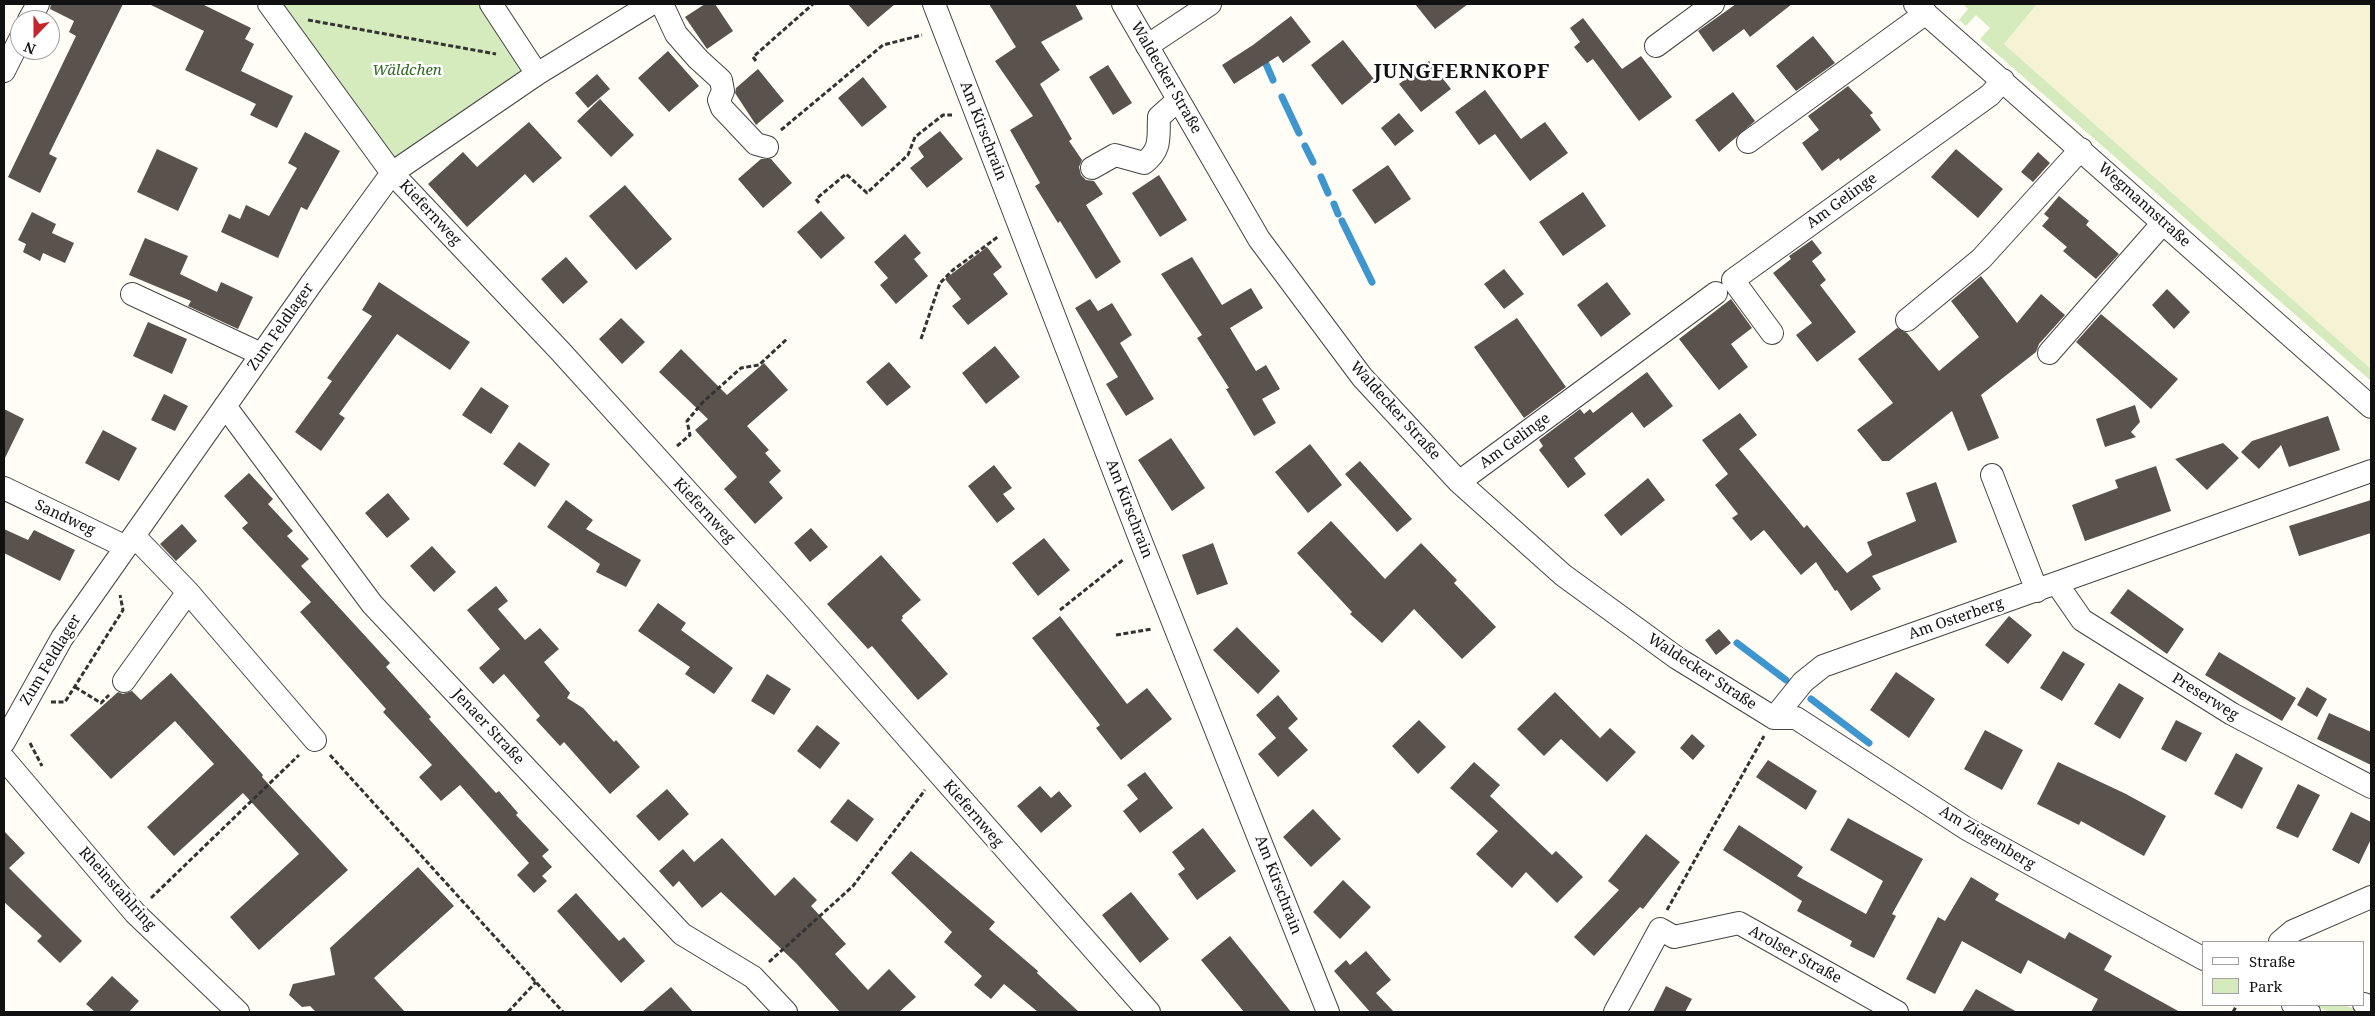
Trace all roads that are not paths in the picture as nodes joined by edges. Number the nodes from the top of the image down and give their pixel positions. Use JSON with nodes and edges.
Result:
{"nodes":[{"id":1,"x":491,"y":4,"type":"edge"},
{"id":2,"x":651,"y":4,"type":"edge"},
{"id":3,"x":662,"y":4,"type":"edge"},
{"id":4,"x":934,"y":4,"type":"edge"},
{"id":5,"x":1123,"y":4,"type":"edge"},
{"id":6,"x":1210,"y":4,"type":"edge"},
{"id":7,"x":1713,"y":4,"type":"edge"},
{"id":8,"x":1921,"y":8,"type":"edge"},
{"id":9,"x":273,"y":9,"type":"edge"},
{"id":10,"x":1148,"y":46,"type":"junction"},
{"id":11,"x":1656,"y":46,"type":"dead end"},
{"id":12,"x":10,"y":59,"type":"edge"},
{"id":13,"x":4,"y":71,"type":"edge"},
{"id":14,"x":537,"y":74,"type":"junction"},
{"id":15,"x":2002,"y":80,"type":"junction"},
{"id":16,"x":1178,"y":100,"type":"junction"},
{"id":17,"x":1748,"y":142,"type":"dead end"},
{"id":18,"x":767,"y":147,"type":"road end"},
{"id":19,"x":2081,"y":150,"type":"junction"},
{"id":20,"x":1092,"y":168,"type":"dead end"},
{"id":21,"x":392,"y":173,"type":"junction"},
{"id":22,"x":2164,"y":223,"type":"junction"},
{"id":23,"x":1716,"y":293,"type":"dead end"},
{"id":24,"x":132,"y":294,"type":"dead end"},
{"id":25,"x":1907,"y":320,"type":"dead end"},
{"id":26,"x":1772,"y":333,"type":"dead end"},
{"id":27,"x":2049,"y":353,"type":"dead end"},
{"id":28,"x":261,"y":354,"type":"junction"},
{"id":29,"x":225,"y":406,"type":"junction"},
{"id":30,"x":2371,"y":407,"type":"edge"},
{"id":31,"x":2371,"y":472,"type":"edge"},
{"id":32,"x":1992,"y":475,"type":"dead end"},
{"id":33,"x":1459,"y":482,"type":"junction"},
{"id":34,"x":4,"y":488,"type":"edge"},
{"id":35,"x":130,"y":541,"type":"junction"},
{"id":36,"x":2047,"y":587,"type":"junction"},
{"id":37,"x":188,"y":592,"type":"junction"},
{"id":38,"x":124,"y":681,"type":"road end"},
{"id":39,"x":1774,"y":718,"type":"junction"},
{"id":40,"x":315,"y":740,"type":"road end"},
{"id":41,"x":4,"y":742,"type":"edge"},
{"id":42,"x":4,"y":759,"type":"edge"},
{"id":43,"x":2371,"y":787,"type":"edge"},
{"id":44,"x":2371,"y":897,"type":"edge"},
{"id":45,"x":2281,"y":941,"type":"edge"},
{"id":46,"x":2202,"y":959,"type":"edge"},
{"id":47,"x":2295,"y":1006,"type":"edge"},
{"id":48,"x":238,"y":1012,"type":"edge"},
{"id":49,"x":786,"y":1012,"type":"edge"},
{"id":50,"x":1149,"y":1012,"type":"edge"},
{"id":51,"x":1328,"y":1012,"type":"edge"},
{"id":52,"x":1614,"y":1012,"type":"edge"},
{"id":53,"x":1897,"y":1012,"type":"edge"},
{"id":54,"x":2309,"y":1012,"type":"edge"}],
"edges":[{"from":1,"to":14,"type":"street"},
{"from":2,"to":14,"type":"street","name":"Zum Feldlager"},
{"from":3,"to":18,"type":"street"},
{"from":4,"to":51,"type":"street","name":"Am Kirschrain"},
{"from":5,"to":10,"type":"street","name":"Waldecker Straße"},
{"from":6,"to":10,"type":"street"},
{"from":7,"to":11,"type":"street"},
{"from":8,"to":15,"type":"street","name":"Wegmannstraße"},
{"from":8,"to":17,"type":"street"},
{"from":9,"to":21,"type":"street","name":"Kiefernweg"},
{"from":10,"to":16,"type":"street","name":"Waldecker Straße"},
{"from":12,"to":13,"type":"street"},
{"from":14,"to":21,"type":"street","name":"Zum Feldlager"},
{"from":15,"to":19,"type":"street","name":"Wegmannstraße"},
{"from":15,"to":26,"type":"street","name":"Am Gelinge"},
{"from":16,"to":20,"type":"street"},
{"from":16,"to":33,"type":"street","name":"Waldecker Straße"},
{"from":19,"to":22,"type":"street","name":"Wegmannstraße"},
{"from":19,"to":25,"type":"street"},
{"from":21,"to":28,"type":"street","name":"Zum Feldlager"},
{"from":21,"to":50,"type":"street","name":"Kiefernweg"},
{"from":22,"to":27,"type":"street"},
{"from":22,"to":30,"type":"street","name":"Wegmannstraße"},
{"from":23,"to":33,"type":"street","name":"Am Gelinge"},
{"from":24,"to":28,"type":"street"},
{"from":28,"to":29,"type":"street","name":"Zum Feldlager"},
{"from":29,"to":35,"type":"street","name":"Zum Feldlager"},
{"from":29,"to":49,"type":"street","name":"Jenaer Straße"},
{"from":31,"to":36,"type":"street","name":"Am Osterberg"},
{"from":32,"to":36,"type":"street","name":"Preserweg"},
{"from":33,"to":39,"type":"street","name":"Waldecker Straße"},
{"from":34,"to":35,"type":"street","name":"Sandweg"},
{"from":35,"to":37,"type":"street"},
{"from":35,"to":41,"type":"street","name":"Zum Feldlager"},
{"from":36,"to":39,"type":"street","name":"Am Osterberg"},
{"from":36,"to":43,"type":"street","name":"Preserweg"},
{"from":37,"to":38,"type":"street"},
{"from":37,"to":40,"type":"street"},
{"from":39,"to":46,"type":"street","name":"Am Ziegenberg"},
{"from":42,"to":48,"type":"street","name":"Rheinstahlring"},
{"from":44,"to":45,"type":"street"},
{"from":47,"to":54,"type":"street"},
{"from":52,"to":53,"type":"street","name":"Arolser Straße"}]}
